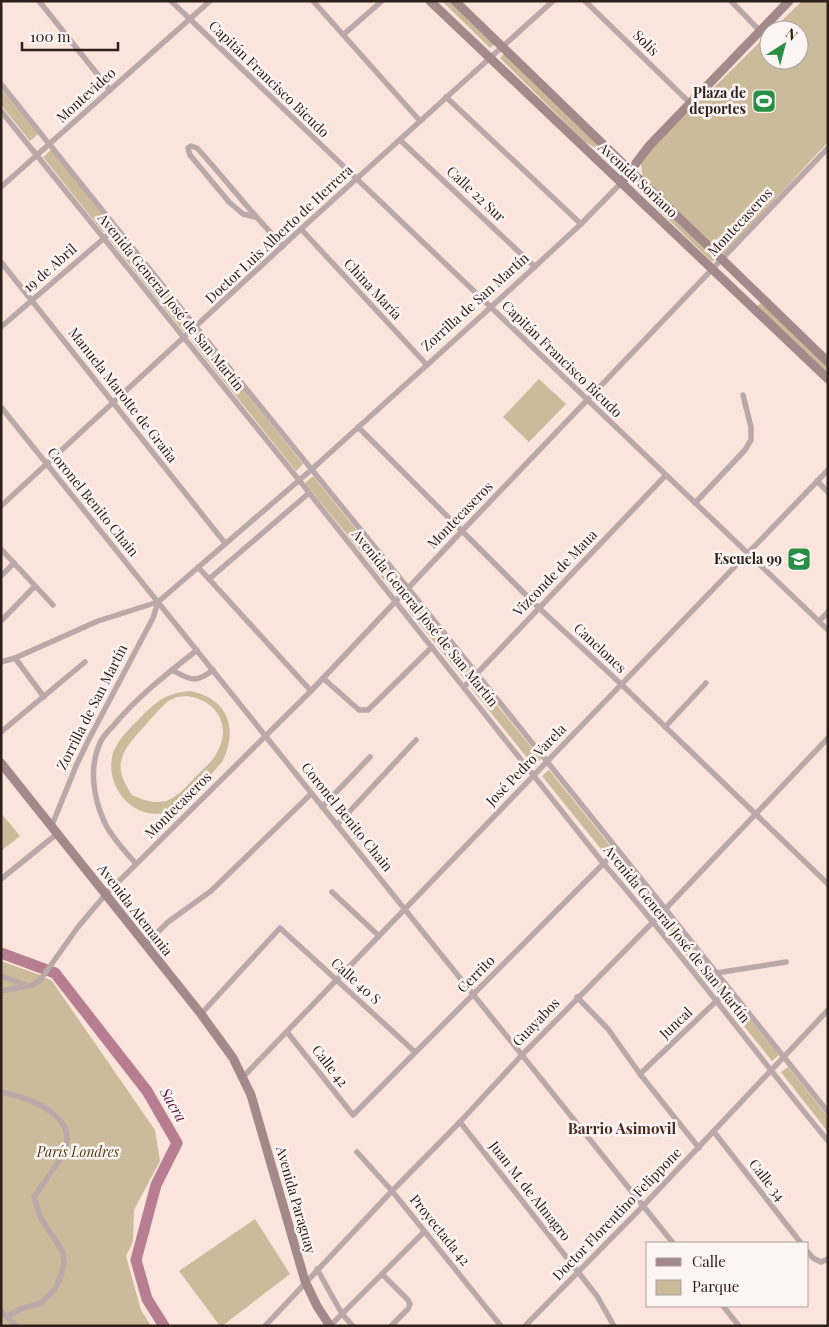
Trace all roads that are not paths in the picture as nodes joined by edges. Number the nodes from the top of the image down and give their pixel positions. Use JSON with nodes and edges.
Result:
{"nodes":[{"id":1,"x":39,"y":1,"type":"edge"},
{"id":2,"x":171,"y":1,"type":"edge"},
{"id":3,"x":210,"y":1,"type":"edge"},
{"id":4,"x":313,"y":1,"type":"edge"},
{"id":5,"x":382,"y":1,"type":"edge"},
{"id":6,"x":430,"y":1,"type":"edge"},
{"id":7,"x":455,"y":1,"type":"edge"},
{"id":8,"x":553,"y":1,"type":"edge"},
{"id":9,"x":585,"y":1,"type":"edge"},
{"id":10,"x":731,"y":1,"type":"edge"},
{"id":11,"x":789,"y":1,"type":"edge"},
{"id":12,"x":190,"y":20,"type":"junction"},
{"id":13,"x":771,"y":20,"type":"edge"},
{"id":14,"x":759,"y":30,"type":"edge"},
{"id":15,"x":759,"y":32,"type":"edge"},
{"id":16,"x":343,"y":35,"type":"junction"},
{"id":17,"x":502,"y":47,"type":"junction"},
{"id":18,"x":489,"y":58,"type":"junction"},
{"id":19,"x":1,"y":84,"type":"edge"},
{"id":20,"x":110,"y":90,"type":"junction"},
{"id":21,"x":446,"y":98,"type":"junction"},
{"id":22,"x":690,"y":103,"type":"junction"},
{"id":23,"x":1,"y":110,"type":"edge"},
{"id":24,"x":420,"y":121,"type":"junction"},
{"id":25,"x":400,"y":140,"type":"junction"},
{"id":26,"x":50,"y":144,"type":"junction"},
{"id":27,"x":828,"y":148,"type":"edge"},
{"id":28,"x":36,"y":155,"type":"junction"},
{"id":29,"x":630,"y":171,"type":"junction"},
{"id":30,"x":357,"y":179,"type":"junction"},
{"id":31,"x":621,"y":183,"type":"junction"},
{"id":32,"x":1,"y":187,"type":"edge"},
{"id":33,"x":255,"y":217,"type":"junction"},
{"id":34,"x":581,"y":224,"type":"junction"},
{"id":35,"x":116,"y":228,"type":"junction"},
{"id":36,"x":301,"y":229,"type":"junction"},
{"id":37,"x":104,"y":238,"type":"junction"},
{"id":38,"x":283,"y":246,"type":"junction"},
{"id":39,"x":722,"y":260,"type":"junction"},
{"id":40,"x":1,"y":262,"type":"edge"},
{"id":41,"x":535,"y":267,"type":"junction"},
{"id":42,"x":713,"y":269,"type":"junction"},
{"id":43,"x":759,"y":295,"type":"junction"},
{"id":44,"x":32,"y":299,"type":"junction"},
{"id":45,"x":750,"y":305,"type":"junction"},
{"id":46,"x":490,"y":308,"type":"junction"},
{"id":47,"x":1,"y":327,"type":"edge"},
{"id":48,"x":196,"y":327,"type":"junction"},
{"id":49,"x":184,"y":337,"type":"junction"},
{"id":50,"x":828,"y":362,"type":"edge"},
{"id":51,"x":427,"y":365,"type":"junction"},
{"id":52,"x":828,"y":379,"type":"edge"},
{"id":53,"x":743,"y":395,"type":"dead end"},
{"id":54,"x":588,"y":400,"type":"junction"},
{"id":55,"x":113,"y":404,"type":"junction"},
{"id":56,"x":1,"y":407,"type":"edge"},
{"id":57,"x":358,"y":427,"type":"junction"},
{"id":58,"x":47,"y":464,"type":"junction"},
{"id":59,"x":311,"y":470,"type":"junction"},
{"id":60,"x":828,"y":470,"type":"edge"},
{"id":61,"x":665,"y":476,"type":"junction"},
{"id":62,"x":299,"y":480,"type":"junction"},
{"id":63,"x":817,"y":481,"type":"junction"},
{"id":64,"x":309,"y":492,"type":"junction"},
{"id":65,"x":828,"y":492,"type":"edge"},
{"id":66,"x":695,"y":504,"type":"junction"},
{"id":67,"x":1,"y":506,"type":"edge"},
{"id":68,"x":461,"y":532,"type":"junction"},
{"id":69,"x":225,"y":544,"type":"junction"},
{"id":70,"x":2,"y":550,"type":"edge"},
{"id":71,"x":749,"y":553,"type":"junction"},
{"id":72,"x":14,"y":563,"type":"junction"},
{"id":73,"x":198,"y":567,"type":"junction"},
{"id":74,"x":1,"y":576,"type":"edge"},
{"id":75,"x":208,"y":579,"type":"junction"},
{"id":76,"x":35,"y":586,"type":"junction"},
{"id":77,"x":408,"y":588,"type":"junction"},
{"id":78,"x":395,"y":601,"type":"junction"},
{"id":79,"x":158,"y":602,"type":"junction"},
{"id":80,"x":52,"y":605,"type":"dead end"},
{"id":81,"x":539,"y":608,"type":"junction"},
{"id":82,"x":828,"y":612,"type":"edge"},
{"id":83,"x":1,"y":621,"type":"edge"},
{"id":84,"x":819,"y":621,"type":"junction"},
{"id":85,"x":828,"y":630,"type":"edge"},
{"id":86,"x":432,"y":647,"type":"junction"},
{"id":87,"x":197,"y":650,"type":"junction"},
{"id":88,"x":15,"y":658,"type":"junction"},
{"id":89,"x":1,"y":662,"type":"edge"},
{"id":90,"x":85,"y":662,"type":"dead end"},
{"id":91,"x":172,"y":670,"type":"junction"},
{"id":92,"x":213,"y":670,"type":"junction"},
{"id":93,"x":476,"y":674,"type":"junction"},
{"id":94,"x":323,"y":678,"type":"junction"},
{"id":95,"x":706,"y":683,"type":"dead end"},
{"id":96,"x":621,"y":684,"type":"junction"},
{"id":97,"x":464,"y":687,"type":"junction"},
{"id":98,"x":311,"y":691,"type":"junction"},
{"id":99,"x":44,"y":697,"type":"junction"},
{"id":100,"x":665,"y":727,"type":"junction"},
{"id":101,"x":1,"y":732,"type":"edge"},
{"id":102,"x":265,"y":736,"type":"junction"},
{"id":103,"x":828,"y":738,"type":"edge"},
{"id":104,"x":416,"y":740,"type":"dead end"},
{"id":105,"x":370,"y":757,"type":"dead end"},
{"id":106,"x":547,"y":762,"type":"junction"},
{"id":107,"x":1,"y":763,"type":"edge"},
{"id":108,"x":534,"y":774,"type":"junction"},
{"id":109,"x":311,"y":794,"type":"junction"},
{"id":110,"x":322,"y":807,"type":"junction"},
{"id":111,"x":755,"y":814,"type":"junction"},
{"id":112,"x":52,"y":825,"type":"junction"},
{"id":113,"x":337,"y":825,"type":"junction"},
{"id":114,"x":58,"y":833,"type":"junction"},
{"id":115,"x":617,"y":850,"type":"junction"},
{"id":116,"x":604,"y":863,"type":"junction"},
{"id":117,"x":136,"y":864,"type":"junction"},
{"id":118,"x":1,"y":879,"type":"edge"},
{"id":119,"x":828,"y":884,"type":"edge"},
{"id":120,"x":332,"y":892,"type":"dead end"},
{"id":121,"x":106,"y":895,"type":"junction"},
{"id":122,"x":405,"y":909,"type":"junction"},
{"id":123,"x":665,"y":909,"type":"junction"},
{"id":124,"x":654,"y":921,"type":"junction"},
{"id":125,"x":380,"y":936,"type":"junction"},
{"id":126,"x":146,"y":945,"type":"junction"},
{"id":127,"x":786,"y":962,"type":"dead end"},
{"id":128,"x":716,"y":973,"type":"junction"},
{"id":129,"x":1,"y":976,"type":"edge"},
{"id":130,"x":337,"y":980,"type":"junction"},
{"id":131,"x":28,"y":986,"type":"junction"},
{"id":132,"x":729,"y":989,"type":"junction"},
{"id":133,"x":1,"y":991,"type":"edge"},
{"id":134,"x":474,"y":995,"type":"junction"},
{"id":135,"x":577,"y":997,"type":"junction"},
{"id":136,"x":717,"y":1002,"type":"junction"},
{"id":137,"x":828,"y":1010,"type":"edge"},
{"id":138,"x":201,"y":1014,"type":"junction"},
{"id":139,"x":287,"y":1032,"type":"junction"},
{"id":140,"x":415,"y":1052,"type":"junction"},
{"id":141,"x":521,"y":1056,"type":"junction"},
{"id":142,"x":784,"y":1056,"type":"junction"},
{"id":143,"x":770,"y":1070,"type":"junction"},
{"id":144,"x":640,"y":1074,"type":"junction"},
{"id":145,"x":243,"y":1077,"type":"junction"},
{"id":146,"x":1,"y":1092,"type":"edge"},
{"id":147,"x":828,"y":1112,"type":"edge"},
{"id":148,"x":353,"y":1115,"type":"joint"},
{"id":149,"x":460,"y":1122,"type":"junction"},
{"id":150,"x":714,"y":1132,"type":"junction"},
{"id":151,"x":828,"y":1141,"type":"edge"},
{"id":152,"x":699,"y":1148,"type":"junction"},
{"id":153,"x":357,"y":1152,"type":"dead end"},
{"id":154,"x":392,"y":1191,"type":"junction"},
{"id":155,"x":643,"y":1206,"type":"junction"},
{"id":156,"x":424,"y":1232,"type":"junction"},
{"id":157,"x":672,"y":1242,"type":"edge"},
{"id":158,"x":800,"y":1242,"type":"edge"},
{"id":159,"x":809,"y":1253,"type":"edge"},
{"id":160,"x":828,"y":1259,"type":"edge"},
{"id":161,"x":317,"y":1269,"type":"junction"},
{"id":162,"x":578,"y":1272,"type":"junction"},
{"id":163,"x":382,"y":1274,"type":"junction"},
{"id":164,"x":305,"y":1282,"type":"junction"},
{"id":165,"x":724,"y":1307,"type":"edge"},
{"id":166,"x":1,"y":1310,"type":"edge"},
{"id":167,"x":342,"y":1314,"type":"junction"},
{"id":168,"x":8,"y":1316,"type":"junction"},
{"id":169,"x":16,"y":1326,"type":"edge"},
{"id":170,"x":265,"y":1326,"type":"edge"},
{"id":171,"x":330,"y":1326,"type":"edge"},
{"id":172,"x":353,"y":1326,"type":"edge"},
{"id":173,"x":391,"y":1326,"type":"edge"},
{"id":174,"x":501,"y":1326,"type":"edge"},
{"id":175,"x":525,"y":1326,"type":"edge"},
{"id":176,"x":614,"y":1326,"type":"edge"},
{"id":177,"x":739,"y":1326,"type":"edge"}],
"edges":[{"from":1,"to":20,"type":"street"},
{"from":2,"to":12,"type":"street","name":"Capitán Francisco Bicudo"},
{"from":3,"to":12,"type":"street","name":"Montevideo"},
{"from":4,"to":16,"type":"street"},
{"from":5,"to":16,"type":"street"},
{"from":6,"to":18,"type":"street","name":"Avenida Soriano"},
{"from":7,"to":17,"type":"street","name":"Avenida Soriano"},
{"from":8,"to":17,"type":"street","name":"Doctor Luis Alberto de Herrera"},
{"from":9,"to":22,"type":"street","name":"Solís"},
{"from":10,"to":14,"type":"street"},
{"from":11,"to":13,"type":"street","name":"Zorrilla de San Martín"},
{"from":12,"to":20,"type":"street","name":"Montevideo"},
{"from":12,"to":30,"type":"street","name":"Capitán Francisco Bicudo"},
{"from":15,"to":22,"type":"street","name":"Zorrilla de San Martín"},
{"from":16,"to":24,"type":"street"},
{"from":17,"to":18,"type":"street","name":"Doctor Luis Alberto de Herrera"},
{"from":17,"to":29,"type":"street","name":"Avenida Soriano"},
{"from":18,"to":21,"type":"street","name":"Doctor Luis Alberto de Herrera"},
{"from":18,"to":31,"type":"street","name":"Avenida Soriano"},
{"from":19,"to":26,"type":"street","name":"Avenida General José de San Martín"},
{"from":20,"to":26,"type":"street","name":"Montevideo"},
{"from":21,"to":24,"type":"street","name":"Doctor Luis Alberto de Herrera"},
{"from":21,"to":34,"type":"street"},
{"from":22,"to":29,"type":"street","name":"Zorrilla de San Martín"},
{"from":23,"to":28,"type":"street","name":"Avenida General José de San Martín"},
{"from":24,"to":25,"type":"street","name":"Doctor Luis Alberto de Herrera"},
{"from":25,"to":30,"type":"street","name":"Doctor Luis Alberto de Herrera"},
{"from":25,"to":41,"type":"street","name":"Calle 22 Sur"},
{"from":26,"to":28,"type":"street","name":"Montevideo"},
{"from":26,"to":35,"type":"street","name":"Avenida General José de San Martín"},
{"from":27,"to":39,"type":"street","name":"Montecaseros"},
{"from":28,"to":32,"type":"street","name":"Montevideo"},
{"from":28,"to":37,"type":"street","name":"Avenida General José de San Martín"},
{"from":29,"to":31,"type":"street","name":"Zorrilla de San Martín"},
{"from":29,"to":39,"type":"street","name":"Avenida Soriano"},
{"from":30,"to":36,"type":"street","name":"Doctor Luis Alberto de Herrera"},
{"from":30,"to":46,"type":"street","name":"Capitán Francisco Bicudo"},
{"from":31,"to":34,"type":"street","name":"Zorrilla de San Martín"},
{"from":31,"to":42,"type":"street","name":"Avenida Soriano"},
{"from":33,"to":33,"type":"street"},
{"from":33,"to":38,"type":"street"},
{"from":34,"to":41,"type":"street","name":"Zorrilla de San Martín"},
{"from":35,"to":37,"type":"street","name":"19 de Abril"},
{"from":35,"to":48,"type":"street","name":"Avenida General José de San Martín"},
{"from":36,"to":38,"type":"street","name":"Doctor Luis Alberto de Herrera"},
{"from":36,"to":51,"type":"street","name":"China María"},
{"from":37,"to":44,"type":"street","name":"19 de Abril"},
{"from":37,"to":49,"type":"street","name":"Avenida General José de San Martín"},
{"from":38,"to":48,"type":"street","name":"Doctor Luis Alberto de Herrera"},
{"from":39,"to":42,"type":"street","name":"Montecaseros"},
{"from":39,"to":43,"type":"street","name":"Avenida Soriano"},
{"from":40,"to":44,"type":"street","name":"Manuela Marotte de Graña"},
{"from":41,"to":46,"type":"street","name":"Zorrilla de San Martín"},
{"from":42,"to":45,"type":"street","name":"Avenida Soriano"},
{"from":42,"to":54,"type":"street","name":"Montecaseros"},
{"from":43,"to":45,"type":"street"},
{"from":43,"to":50,"type":"street","name":"Avenida Soriano"},
{"from":44,"to":47,"type":"street","name":"19 de Abril"},
{"from":44,"to":55,"type":"street","name":"Manuela Marotte de Graña"},
{"from":45,"to":52,"type":"street","name":"Avenida Soriano"},
{"from":46,"to":51,"type":"street","name":"Zorrilla de San Martín"},
{"from":46,"to":54,"type":"street","name":"Capitán Francisco Bicudo"},
{"from":48,"to":49,"type":"street","name":"Doctor Luis Alberto de Herrera"},
{"from":48,"to":59,"type":"street","name":"Avenida General José de San Martín"},
{"from":49,"to":55,"type":"street","name":"Doctor Luis Alberto de Herrera"},
{"from":49,"to":62,"type":"street","name":"Avenida General José de San Martín"},
{"from":51,"to":57,"type":"street","name":"Zorrilla de San Martín"},
{"from":53,"to":66,"type":"street"},
{"from":54,"to":61,"type":"street","name":"Capitán Francisco Bicudo"},
{"from":54,"to":68,"type":"street","name":"Montecaseros"},
{"from":55,"to":58,"type":"street","name":"Doctor Luis Alberto de Herrera"},
{"from":55,"to":69,"type":"street","name":"Manuela Marotte de Graña"},
{"from":56,"to":58,"type":"street","name":"Coronel Benito Chain"},
{"from":57,"to":59,"type":"street","name":"Zorrilla de San Martín"},
{"from":57,"to":68,"type":"street","name":"Canelones"},
{"from":58,"to":67,"type":"street","name":"Doctor Luis Alberto de Herrera"},
{"from":58,"to":79,"type":"street","name":"Coronel Benito Chain"},
{"from":59,"to":62,"type":"street","name":"Zorrilla de San Martín"},
{"from":59,"to":77,"type":"street","name":"Avenida General José de San Martín"},
{"from":60,"to":63,"type":"street","name":"José Pedro Varela"},
{"from":61,"to":66,"type":"street","name":"Capitán Francisco Bicudo"},
{"from":61,"to":81,"type":"street","name":"Vizconde de Maua"},
{"from":62,"to":64,"type":"street","name":"Avenida General José de San Martín"},
{"from":62,"to":69,"type":"street","name":"Zorrilla de San Martín"},
{"from":63,"to":65,"type":"street"},
{"from":63,"to":71,"type":"street","name":"José Pedro Varela"},
{"from":64,"to":75,"type":"street"},
{"from":64,"to":78,"type":"street","name":"Avenida General José de San Martín"},
{"from":66,"to":71,"type":"street","name":"Capitán Francisco Bicudo"},
{"from":68,"to":77,"type":"street","name":"Montecaseros"},
{"from":68,"to":81,"type":"street","name":"Canelones"},
{"from":69,"to":73,"type":"street","name":"Zorrilla de San Martín"},
{"from":70,"to":72,"type":"street"},
{"from":71,"to":84,"type":"street","name":"Capitán Francisco Bicudo"},
{"from":71,"to":96,"type":"street","name":"José Pedro Varela"},
{"from":72,"to":74,"type":"street"},
{"from":72,"to":76,"type":"street"},
{"from":73,"to":75,"type":"street"},
{"from":73,"to":79,"type":"street","name":"Zorrilla de San Martín"},
{"from":75,"to":98,"type":"street"},
{"from":76,"to":80,"type":"street"},
{"from":76,"to":83,"type":"street"},
{"from":77,"to":78,"type":"street","name":"Montecaseros"},
{"from":77,"to":93,"type":"street","name":"Avenida General José de San Martín"},
{"from":78,"to":86,"type":"street","name":"Avenida General José de San Martín"},
{"from":78,"to":94,"type":"street","name":"Montecaseros"},
{"from":79,"to":87,"type":"street","name":"Coronel Benito Chain"},
{"from":79,"to":88,"type":"street","name":"Zorrilla de San Martín"},
{"from":79,"to":112,"type":"street","name":"Zorrilla de San Martín"},
{"from":81,"to":93,"type":"street","name":"Vizconde de Maua"},
{"from":81,"to":96,"type":"street","name":"Canelones"},
{"from":82,"to":84,"type":"street"},
{"from":84,"to":85,"type":"street","name":"Capitán Francisco Bicudo"},
{"from":86,"to":94,"type":"street"},
{"from":86,"to":97,"type":"street","name":"Avenida General José de San Martín"},
{"from":87,"to":91,"type":"street"},
{"from":87,"to":92,"type":"street","name":"Coronel Benito Chain"},
{"from":88,"to":89,"type":"street","name":"Zorrilla de San Martín"},
{"from":88,"to":99,"type":"street"},
{"from":90,"to":99,"type":"street"},
{"from":91,"to":92,"type":"street"},
{"from":91,"to":117,"type":"street"},
{"from":92,"to":102,"type":"street","name":"Coronel Benito Chain"},
{"from":93,"to":97,"type":"street","name":"Vizconde de Maua"},
{"from":93,"to":106,"type":"street","name":"Avenida General José de San Martín"},
{"from":94,"to":98,"type":"street","name":"Montecaseros"},
{"from":95,"to":100,"type":"street"},
{"from":96,"to":100,"type":"street","name":"Canelones"},
{"from":96,"to":106,"type":"street","name":"José Pedro Varela"},
{"from":97,"to":108,"type":"street","name":"Avenida General José de San Martín"},
{"from":98,"to":102,"type":"street","name":"Montecaseros"},
{"from":99,"to":101,"type":"street"},
{"from":100,"to":111,"type":"street","name":"Canelones"},
{"from":102,"to":109,"type":"street","name":"Coronel Benito Chain"},
{"from":102,"to":117,"type":"street","name":"Montecaseros"},
{"from":103,"to":111,"type":"street","name":"Guayabos"},
{"from":104,"to":113,"type":"street"},
{"from":105,"to":110,"type":"street"},
{"from":106,"to":108,"type":"street","name":"José Pedro Varela"},
{"from":106,"to":115,"type":"street","name":"Avenida General José de San Martín"},
{"from":107,"to":112,"type":"street","name":"Avenida Alemania"},
{"from":108,"to":116,"type":"street","name":"Avenida General José de San Martín"},
{"from":108,"to":122,"type":"street","name":"José Pedro Varela"},
{"from":109,"to":110,"type":"street","name":"Coronel Benito Chain"},
{"from":109,"to":126,"type":"street"},
{"from":110,"to":113,"type":"street","name":"Coronel Benito Chain"},
{"from":111,"to":119,"type":"street","name":"Canelones"},
{"from":111,"to":123,"type":"street","name":"Guayabos"},
{"from":112,"to":114,"type":"street","name":"Avenida Alemania"},
{"from":113,"to":122,"type":"street","name":"Coronel Benito Chain"},
{"from":114,"to":118,"type":"street"},
{"from":114,"to":121,"type":"street","name":"Avenida Alemania"},
{"from":115,"to":116,"type":"street","name":"Cerrito"},
{"from":115,"to":123,"type":"street","name":"Avenida General José de San Martín"},
{"from":116,"to":124,"type":"street","name":"Avenida General José de San Martín"},
{"from":116,"to":134,"type":"street","name":"Cerrito"},
{"from":117,"to":121,"type":"street","name":"Montecaseros"},
{"from":120,"to":125,"type":"street"},
{"from":121,"to":126,"type":"street","name":"Avenida Alemania"},
{"from":121,"to":131,"type":"street","name":"Montecaseros"},
{"from":122,"to":125,"type":"street","name":"José Pedro Varela"},
{"from":122,"to":134,"type":"street","name":"Coronel Benito Chain"},
{"from":123,"to":124,"type":"street","name":"Guayabos"},
{"from":123,"to":128,"type":"street","name":"Avenida General José de San Martín"},
{"from":124,"to":135,"type":"street","name":"Guayabos"},
{"from":124,"to":136,"type":"street","name":"Avenida General José de San Martín"},
{"from":125,"to":130,"type":"street","name":"José Pedro Varela"},
{"from":126,"to":138,"type":"street","name":"Avenida Alemania"},
{"from":127,"to":128,"type":"street"},
{"from":128,"to":132,"type":"street","name":"Avenida General José de San Martín"},
{"from":129,"to":131,"type":"street"},
{"from":130,"to":138,"type":"street","name":"Calle 40 S"},
{"from":130,"to":139,"type":"street","name":"José Pedro Varela"},
{"from":130,"to":140,"type":"street","name":"Calle 40 S"},
{"from":131,"to":133,"type":"street"},
{"from":132,"to":136,"type":"street","name":"Juncal"},
{"from":132,"to":142,"type":"street","name":"Avenida General José de San Martín"},
{"from":134,"to":140,"type":"street","name":"Cerrito"},
{"from":134,"to":141,"type":"street","name":"Coronel Benito Chain"},
{"from":135,"to":141,"type":"street","name":"Guayabos"},
{"from":135,"to":144,"type":"street"},
{"from":136,"to":143,"type":"street","name":"Avenida General José de San Martín"},
{"from":136,"to":144,"type":"street","name":"Juncal"},
{"from":137,"to":142,"type":"street","name":"Doctor Florentino Felippone"},
{"from":138,"to":145,"type":"street","name":"Avenida Alemania"},
{"from":139,"to":145,"type":"street","name":"José Pedro Varela"},
{"from":139,"to":148,"type":"street","name":"Calle 42"},
{"from":140,"to":148,"type":"street","name":"Cerrito"},
{"from":141,"to":149,"type":"street","name":"Guayabos"},
{"from":141,"to":155,"type":"street","name":"Coronel Benito Chain"},
{"from":142,"to":143,"type":"street","name":"Doctor Florentino Felippone"},
{"from":142,"to":147,"type":"street","name":"Avenida General José de San Martín"},
{"from":143,"to":150,"type":"street","name":"Doctor Florentino Felippone"},
{"from":143,"to":151,"type":"street","name":"Avenida General José de San Martín"},
{"from":144,"to":152,"type":"street"},
{"from":145,"to":164,"type":"street","name":"Avenida Paraguay"},
{"from":146,"to":168,"type":"street"},
{"from":149,"to":154,"type":"street","name":"Guayabos"},
{"from":149,"to":162,"type":"street","name":"Juan M. de Almagro"},
{"from":150,"to":152,"type":"street","name":"Doctor Florentino Felippone"},
{"from":150,"to":158,"type":"street","name":"Calle 34"},
{"from":152,"to":155,"type":"street","name":"Doctor Florentino Felippone"},
{"from":153,"to":154,"type":"street","name":"Proyectada 42"},
{"from":154,"to":156,"type":"street","name":"Proyectada 42"},
{"from":154,"to":161,"type":"street","name":"Guayabos"},
{"from":155,"to":157,"type":"street","name":"Coronel Benito Chain"},
{"from":155,"to":162,"type":"street","name":"Doctor Florentino Felippone"},
{"from":156,"to":163,"type":"street"},
{"from":156,"to":174,"type":"street","name":"Proyectada 42"},
{"from":159,"to":160,"type":"street"},
{"from":161,"to":164,"type":"street","name":"Guayabos"},
{"from":161,"to":167,"type":"street"},
{"from":162,"to":175,"type":"street","name":"Doctor Florentino Felippone"},
{"from":162,"to":176,"type":"street","name":"Juan M. de Almagro"},
{"from":163,"to":167,"type":"street"},
{"from":163,"to":173,"type":"street"},
{"from":164,"to":170,"type":"street","name":"Guayabos"},
{"from":164,"to":171,"type":"street","name":"Avenida Paraguay"},
{"from":165,"to":177,"type":"street"},
{"from":166,"to":168,"type":"street"},
{"from":167,"to":171,"type":"street"},
{"from":167,"to":172,"type":"street"},
{"from":168,"to":169,"type":"street"}]}
